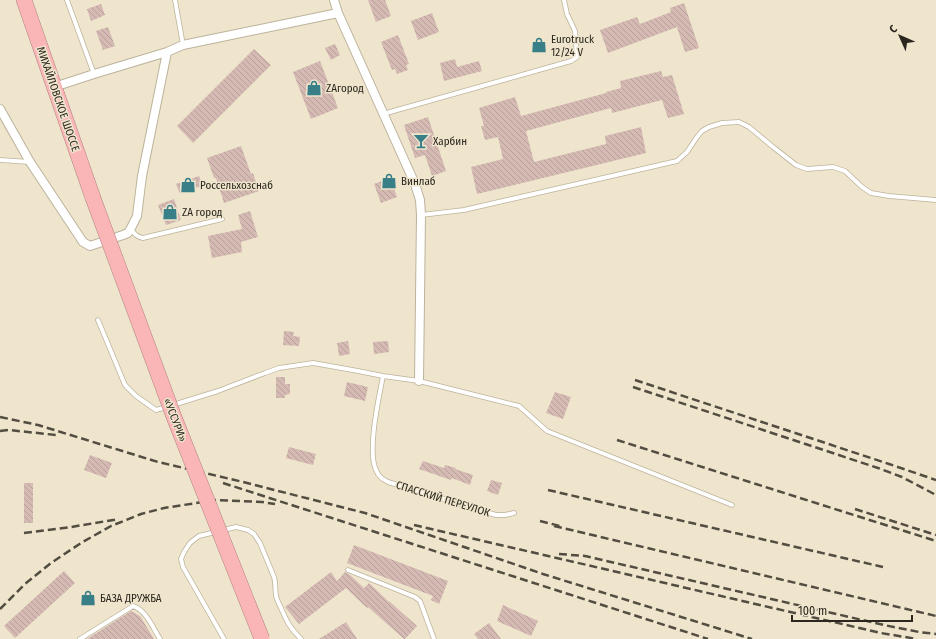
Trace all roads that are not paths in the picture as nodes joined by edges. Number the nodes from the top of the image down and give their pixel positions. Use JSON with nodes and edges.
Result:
{"nodes":[{"id":1,"x":24,"y":0,"type":"edge"},
{"id":2,"x":67,"y":0,"type":"edge"},
{"id":3,"x":175,"y":0,"type":"edge"},
{"id":4,"x":334,"y":0,"type":"edge"},
{"id":5,"x":564,"y":0,"type":"edge"},
{"id":6,"x":338,"y":13,"type":"junction"},
{"id":7,"x":183,"y":46,"type":"junction"},
{"id":8,"x":167,"y":52,"type":"junction"},
{"id":9,"x":94,"y":74,"type":"junction"},
{"id":10,"x":54,"y":87,"type":"junction"},
{"id":11,"x":0,"y":109,"type":"edge"},
{"id":12,"x":383,"y":114,"type":"junction"},
{"id":13,"x":0,"y":160,"type":"edge"},
{"id":14,"x":30,"y":162,"type":"junction"},
{"id":15,"x":93,"y":198,"type":"joint"},
{"id":16,"x":936,"y":200,"type":"edge"},
{"id":17,"x":421,"y":215,"type":"junction"},
{"id":18,"x":222,"y":219,"type":"dead end"},
{"id":19,"x":131,"y":228,"type":"junction"},
{"id":20,"x":98,"y":320,"type":"dead end"},
{"id":21,"x":383,"y":376,"type":"junction"},
{"id":22,"x":419,"y":381,"type":"junction"},
{"id":23,"x":732,"y":505,"type":"dead end"},
{"id":24,"x":514,"y":513,"type":"dead end"},
{"id":25,"x":348,"y":570,"type":"dead end"},
{"id":26,"x":80,"y":639,"type":"edge"},
{"id":27,"x":160,"y":639,"type":"edge"},
{"id":28,"x":224,"y":639,"type":"edge"},
{"id":29,"x":262,"y":639,"type":"edge"},
{"id":30,"x":302,"y":639,"type":"edge"},
{"id":31,"x":434,"y":639,"type":"edge"}],
"edges":[{"from":1,"to":10,"type":"highway","name":"МИХАЙЛОВСКОЕ ШОССЕ"},
{"from":2,"to":9,"type":"lane"},
{"from":3,"to":7,"type":"lane"},
{"from":4,"to":6,"type":"street"},
{"from":5,"to":12,"type":"lane"},
{"from":6,"to":7,"type":"street"},
{"from":6,"to":12,"type":"street"},
{"from":7,"to":8,"type":"street"},
{"from":8,"to":9,"type":"street"},
{"from":8,"to":19,"type":"street"},
{"from":9,"to":10,"type":"street"},
{"from":10,"to":15,"type":"highway","name":"МИХАЙЛОВСКОЕ ШОССЕ"},
{"from":11,"to":14,"type":"street"},
{"from":12,"to":17,"type":"street"},
{"from":13,"to":14,"type":"lane"},
{"from":14,"to":19,"type":"street"},
{"from":15,"to":29,"type":"highway","name":"«УССУРИ»","bridge":true},
{"from":16,"to":17,"type":"lane"},
{"from":17,"to":22,"type":"street"},
{"from":18,"to":19,"type":"lane"},
{"from":20,"to":21,"type":"lane"},
{"from":21,"to":22,"type":"lane"},
{"from":21,"to":24,"type":"lane","name":"СПАССКИЙ ПЕРЕУЛОК"},
{"from":22,"to":23,"type":"lane"},
{"from":25,"to":31,"type":"lane"},
{"from":26,"to":27,"type":"lane"},
{"from":28,"to":30,"type":"lane"}]}
